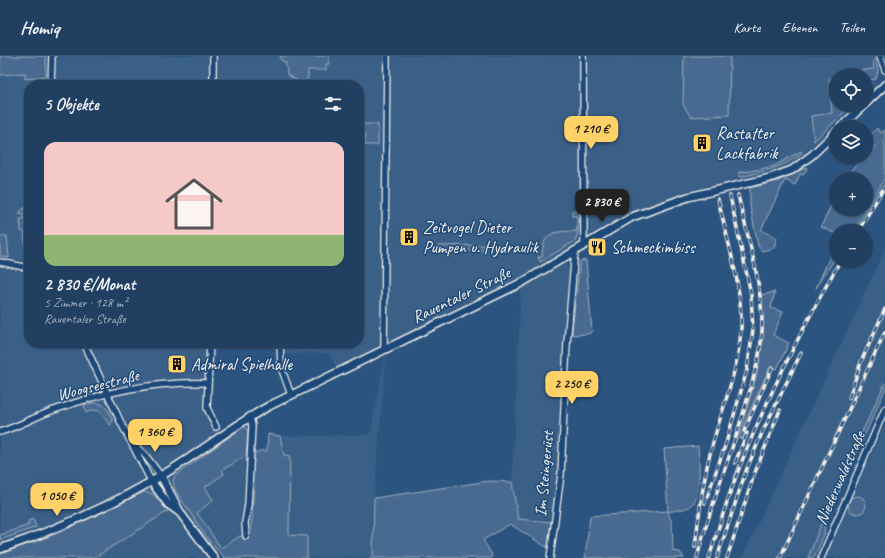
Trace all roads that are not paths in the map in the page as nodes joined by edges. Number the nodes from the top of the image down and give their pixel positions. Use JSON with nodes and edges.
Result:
{"nodes":[{"id":1,"x":52,"y":56,"type":"edge"},
{"id":2,"x":214,"y":56,"type":"edge"},
{"id":3,"x":387,"y":56,"type":"edge"},
{"id":4,"x":583,"y":56,"type":"edge"},
{"id":5,"x":880,"y":56,"type":"edge"},
{"id":6,"x":885,"y":70,"type":"edge"},
{"id":7,"x":51,"y":80,"type":"edge"},
{"id":8,"x":213,"y":80,"type":"edge"},
{"id":9,"x":885,"y":85,"type":"edge"},
{"id":10,"x":873,"y":96,"type":"edge"},
{"id":11,"x":857,"y":112,"type":"edge"},
{"id":12,"x":848,"y":120,"type":"edge"},
{"id":13,"x":829,"y":138,"type":"edge"},
{"id":14,"x":584,"y":244,"type":"junction"},
{"id":15,"x":576,"y":250,"type":"junction"},
{"id":16,"x":0,"y":262,"type":"edge"},
{"id":17,"x":24,"y":267,"type":"edge"},
{"id":18,"x":86,"y":348,"type":"edge"},
{"id":19,"x":210,"y":348,"type":"edge"},
{"id":20,"x":280,"y":348,"type":"edge"},
{"id":21,"x":384,"y":350,"type":"junction"},
{"id":22,"x":208,"y":383,"type":"junction"},
{"id":23,"x":107,"y":394,"type":"junction"},
{"id":24,"x":291,"y":395,"type":"junction"},
{"id":25,"x":885,"y":409,"type":"edge"},
{"id":26,"x":250,"y":416,"type":"junction"},
{"id":27,"x":216,"y":427,"type":"dead end"},
{"id":28,"x":0,"y":432,"type":"edge"},
{"id":29,"x":133,"y":443,"type":"junction"},
{"id":30,"x":160,"y":476,"type":"junction"},
{"id":31,"x":152,"y":481,"type":"junction"},
{"id":32,"x":182,"y":514,"type":"junction"},
{"id":33,"x":246,"y":536,"type":"dead end"},
{"id":34,"x":0,"y":549,"type":"edge"},
{"id":35,"x":214,"y":558,"type":"edge"},
{"id":36,"x":550,"y":558,"type":"edge"},
{"id":37,"x":821,"y":558,"type":"edge"}],
"edges":[{"from":1,"to":7,"type":"street"},
{"from":2,"to":8,"type":"street"},
{"from":3,"to":21,"type":"street"},
{"from":4,"to":14,"type":"street"},
{"from":5,"to":6,"type":"street"},
{"from":9,"to":10,"type":"street"},
{"from":11,"to":12,"type":"street"},
{"from":13,"to":14,"type":"street","name":"Rauentaler Straße"},
{"from":14,"to":15,"type":"street","name":"Rauentaler Straße"},
{"from":15,"to":21,"type":"street","name":"Rauentaler Straße"},
{"from":15,"to":36,"type":"street","name":"Im Steingerüst"},
{"from":16,"to":17,"type":"street"},
{"from":18,"to":23,"type":"street"},
{"from":19,"to":22,"type":"street"},
{"from":20,"to":24,"type":"street"},
{"from":21,"to":24,"type":"street","name":"Rauentaler Straße"},
{"from":22,"to":23,"type":"street","name":"Woogseestraße"},
{"from":22,"to":27,"type":"street"},
{"from":23,"to":28,"type":"street","name":"Woogseestraße"},
{"from":23,"to":29,"type":"street"},
{"from":24,"to":26,"type":"street","name":"Rauentaler Straße"},
{"from":25,"to":37,"type":"street","name":"Niederwaldstraße"},
{"from":26,"to":30,"type":"street","name":"Rauentaler Straße"},
{"from":26,"to":33,"type":"street"},
{"from":29,"to":30,"type":"street"},
{"from":29,"to":31,"type":"street"},
{"from":30,"to":31,"type":"street","name":"Rauentaler Straße"},
{"from":30,"to":32,"type":"street"},
{"from":31,"to":32,"type":"street"},
{"from":31,"to":34,"type":"street","name":"Rauentaler Straße"},
{"from":32,"to":35,"type":"street"}]}
